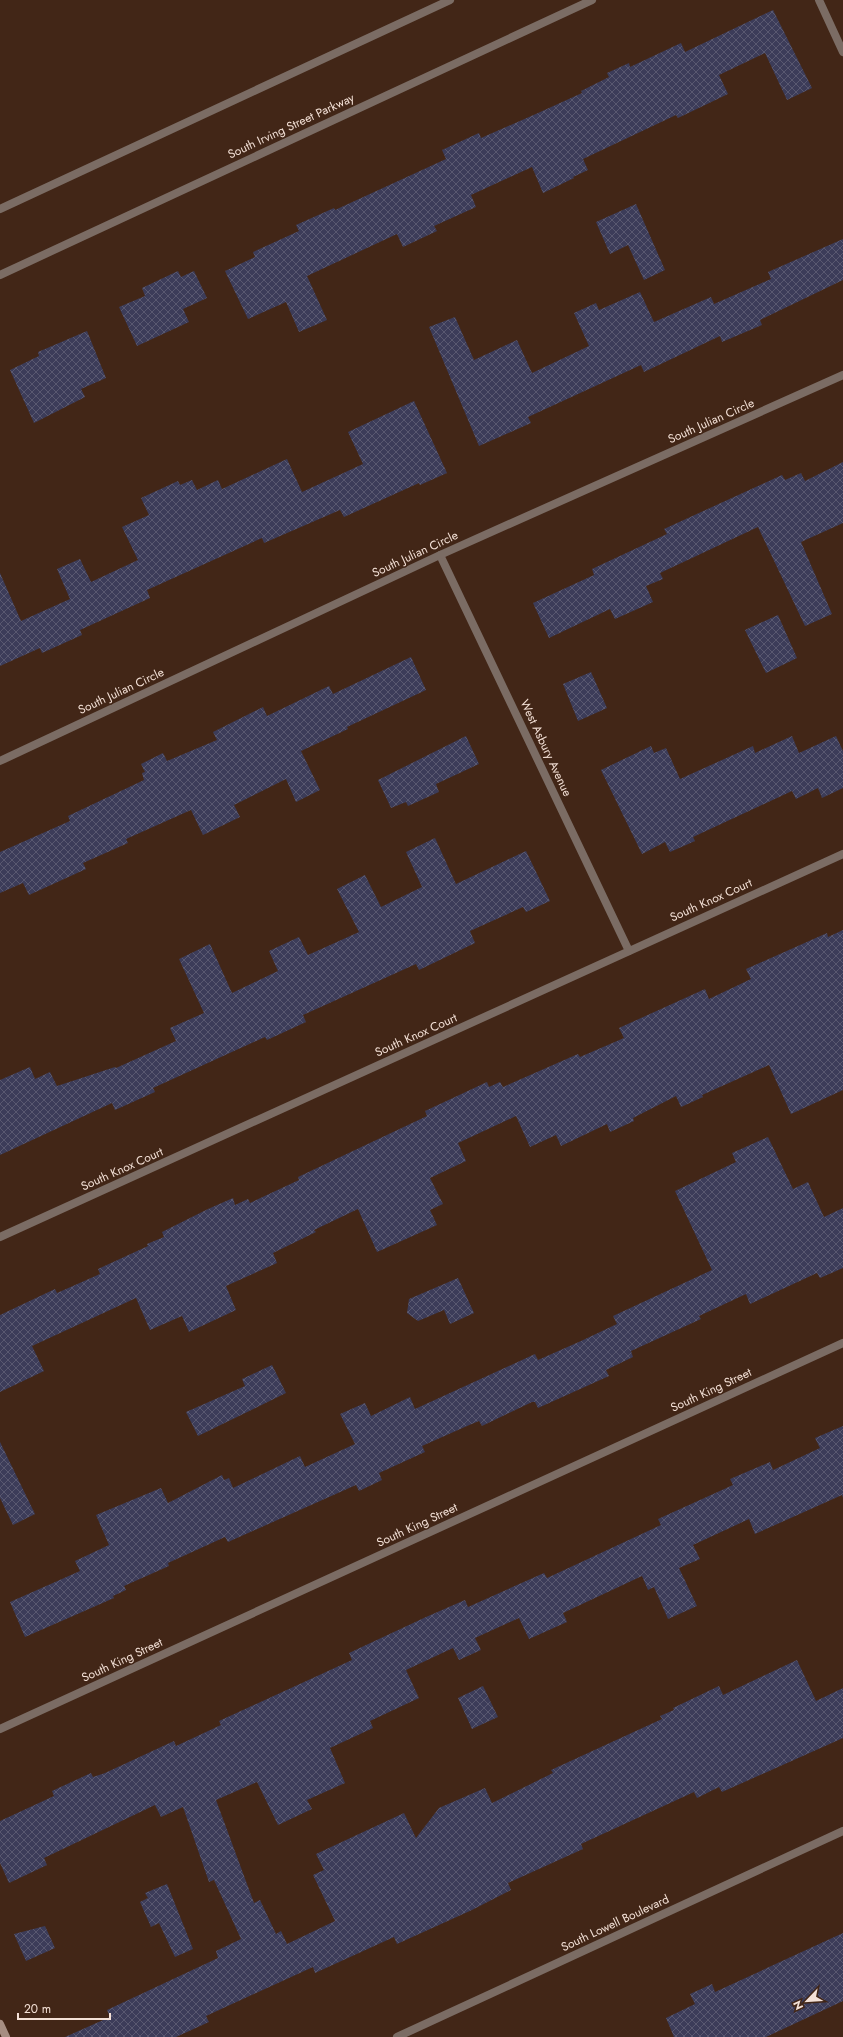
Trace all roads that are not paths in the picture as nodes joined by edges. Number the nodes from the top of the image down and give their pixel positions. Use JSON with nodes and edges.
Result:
{"nodes":[{"id":1,"x":450,"y":0,"type":"edge"},
{"id":2,"x":592,"y":0,"type":"edge"},
{"id":3,"x":819,"y":0,"type":"edge"},
{"id":4,"x":843,"y":52,"type":"edge"},
{"id":5,"x":0,"y":209,"type":"edge"},
{"id":6,"x":0,"y":275,"type":"edge"},
{"id":7,"x":843,"y":375,"type":"edge"},
{"id":8,"x":440,"y":555,"type":"junction"},
{"id":9,"x":0,"y":761,"type":"edge"},
{"id":10,"x":843,"y":854,"type":"edge"},
{"id":11,"x":629,"y":951,"type":"junction"},
{"id":12,"x":0,"y":1237,"type":"edge"},
{"id":13,"x":843,"y":1343,"type":"edge"},
{"id":14,"x":0,"y":1729,"type":"edge"},
{"id":15,"x":843,"y":1831,"type":"edge"},
{"id":16,"x":0,"y":2024,"type":"edge"},
{"id":17,"x":6,"y":2037,"type":"edge"},
{"id":18,"x":397,"y":2037,"type":"edge"}],
"edges":[{"from":1,"to":5,"type":"street"},
{"from":2,"to":6,"type":"street","name":"South Irving Street Parkway"},
{"from":3,"to":4,"type":"street"},
{"from":7,"to":8,"type":"street","name":"South Julian Circle"},
{"from":8,"to":9,"type":"street","name":"South Julian Circle"},
{"from":8,"to":11,"type":"street","name":"West Asbury Avenue"},
{"from":10,"to":11,"type":"street","name":"South Knox Court"},
{"from":11,"to":12,"type":"street","name":"South Knox Court"},
{"from":13,"to":14,"type":"street","name":"South King Street"},
{"from":15,"to":18,"type":"street","name":"South Lowell Boulevard"},
{"from":16,"to":17,"type":"main road"}]}
